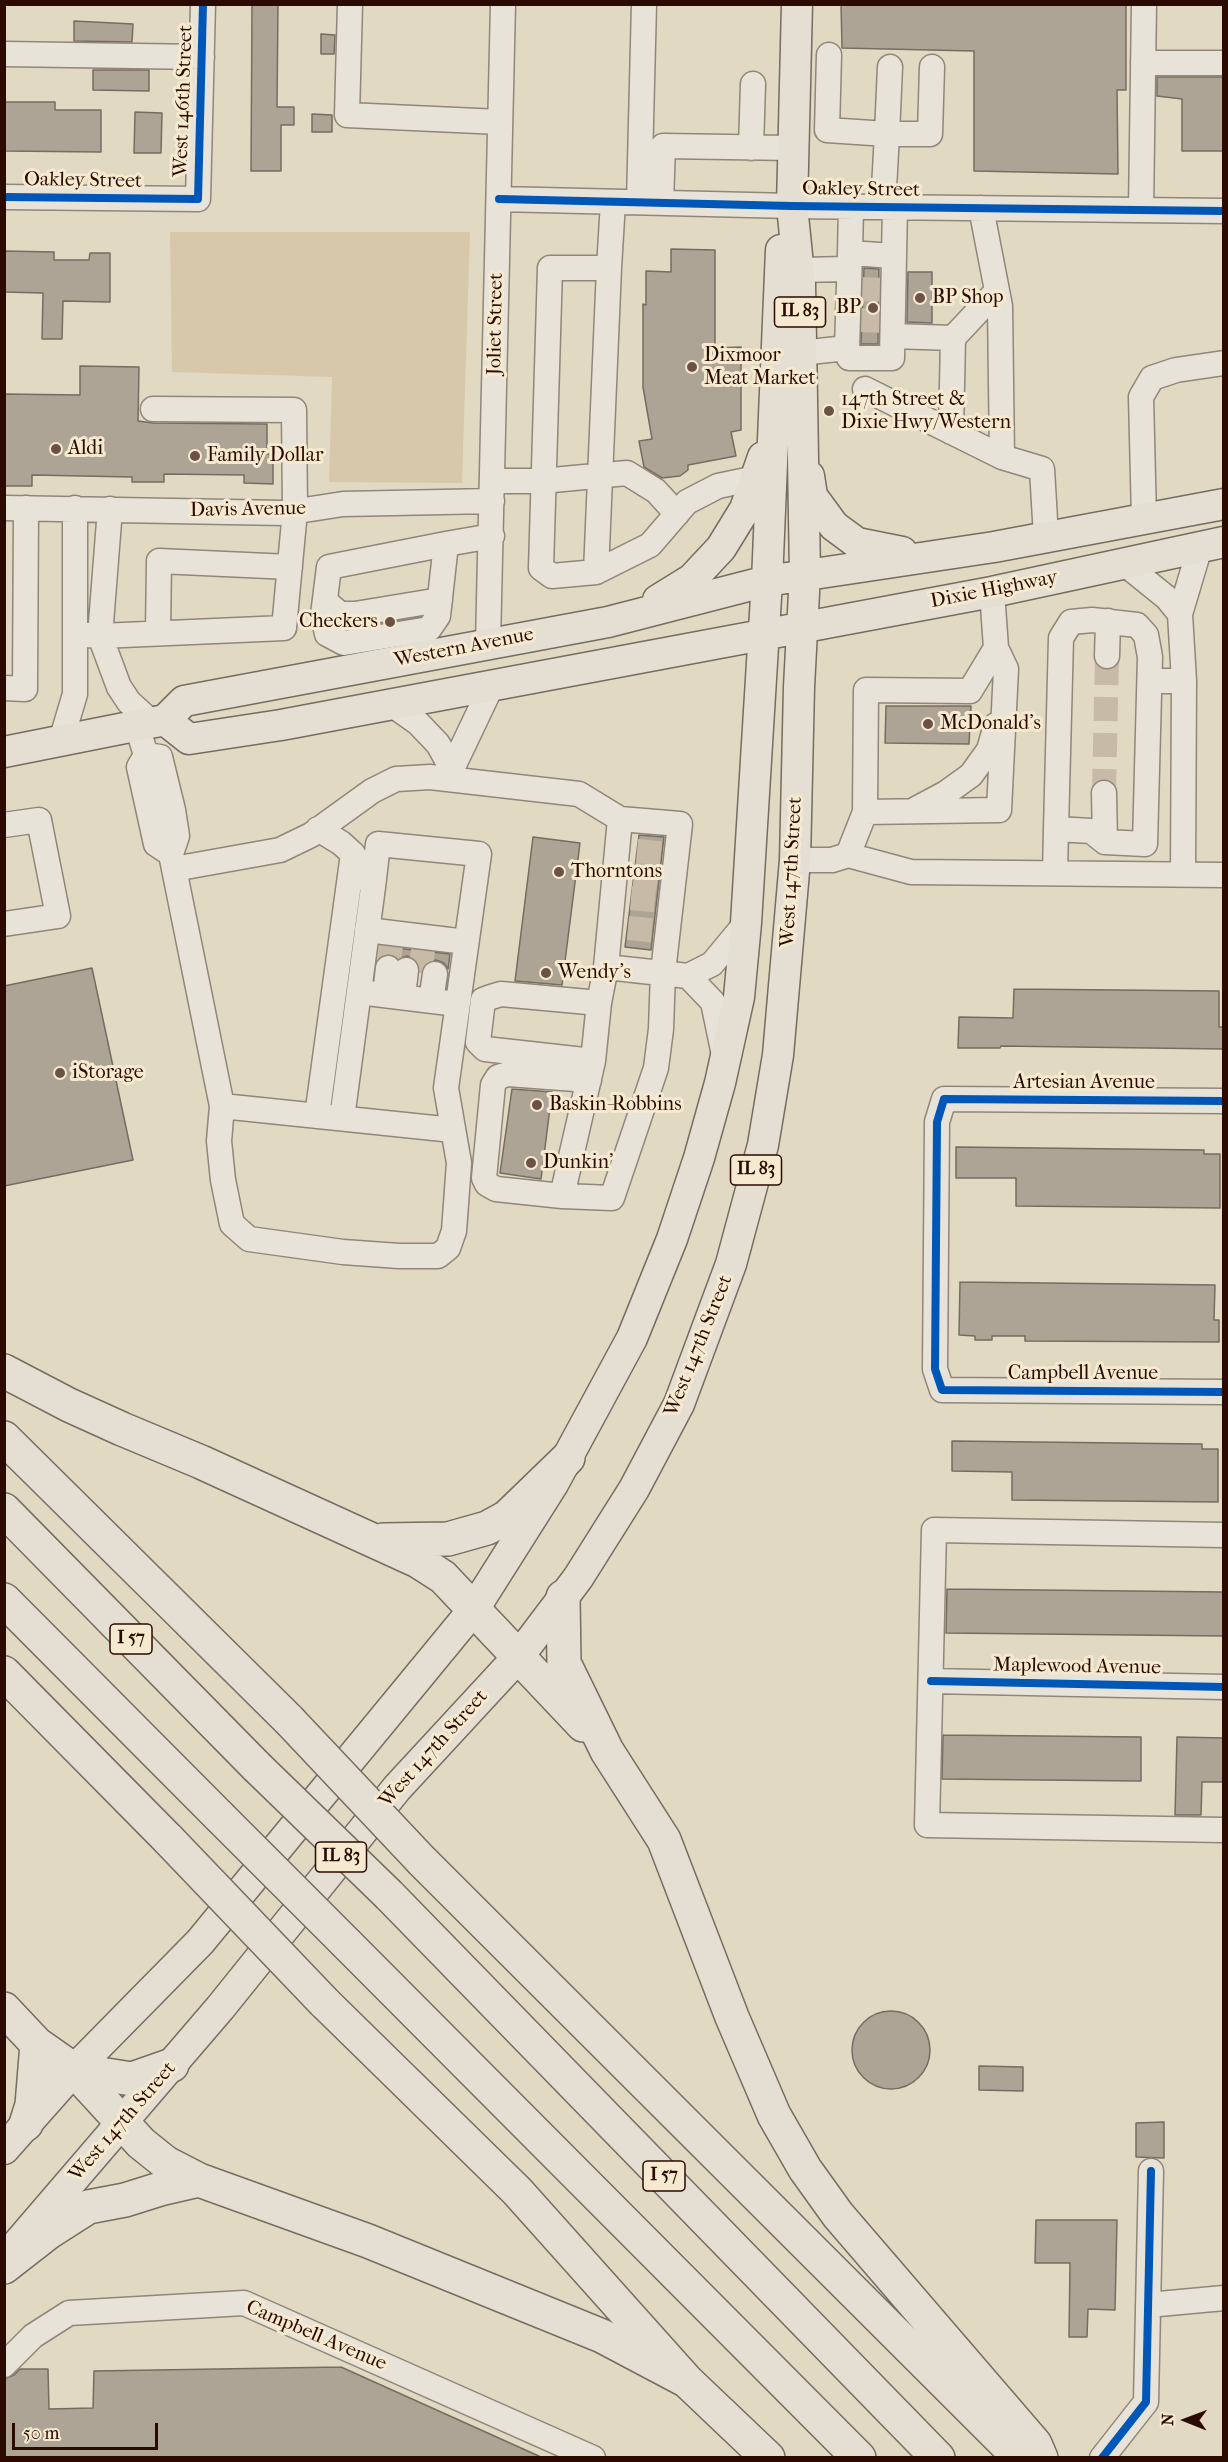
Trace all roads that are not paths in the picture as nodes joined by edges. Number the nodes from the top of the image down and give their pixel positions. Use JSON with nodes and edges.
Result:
{"nodes":[{"id":1,"x":203,"y":4,"type":"edge"},
{"id":2,"x":350,"y":4,"type":"edge"},
{"id":3,"x":502,"y":4,"type":"edge"},
{"id":4,"x":644,"y":4,"type":"edge"},
{"id":5,"x":797,"y":4,"type":"edge"},
{"id":6,"x":1144,"y":4,"type":"edge"},
{"id":7,"x":4,"y":54,"type":"edge"},
{"id":8,"x":829,"y":55,"type":"dead end"},
{"id":9,"x":202,"y":57,"type":"junction"},
{"id":10,"x":1143,"y":63,"type":"junction"},
{"id":11,"x":1224,"y":63,"type":"edge"},
{"id":12,"x":890,"y":67,"type":"dead end"},
{"id":13,"x":933,"y":67,"type":"dead end"},
{"id":14,"x":753,"y":84,"type":"dead end"},
{"id":15,"x":500,"y":122,"type":"junction"},
{"id":16,"x":887,"y":134,"type":"junction"},
{"id":17,"x":751,"y":147,"type":"junction"},
{"id":18,"x":793,"y":148,"type":"junction"},
{"id":19,"x":4,"y":197,"type":"edge"},
{"id":20,"x":198,"y":199,"type":"joint"},
{"id":21,"x":499,"y":199,"type":"junction"},
{"id":22,"x":613,"y":202,"type":"junction"},
{"id":23,"x":650,"y":203,"type":"junction"},
{"id":24,"x":792,"y":206,"type":"junction"},
{"id":25,"x":851,"y":207,"type":"junction"},
{"id":26,"x":889,"y":207,"type":"junction"},
{"id":27,"x":981,"y":208,"type":"junction"},
{"id":28,"x":1141,"y":210,"type":"junction"},
{"id":29,"x":1224,"y":211,"type":"edge"},
{"id":30,"x":894,"y":256,"type":"junction"},
{"id":31,"x":609,"y":268,"type":"junction"},
{"id":32,"x":798,"y":270,"type":"junction"},
{"id":33,"x":852,"y":275,"type":"junction"},
{"id":34,"x":997,"y":291,"type":"junction"},
{"id":35,"x":890,"y":326,"type":"junction"},
{"id":36,"x":953,"y":338,"type":"junction"},
{"id":37,"x":847,"y":348,"type":"junction"},
{"id":38,"x":800,"y":353,"type":"junction"},
{"id":39,"x":1224,"y":363,"type":"edge"},
{"id":40,"x":865,"y":389,"type":"dead end"},
{"id":41,"x":153,"y":409,"type":"dead end"},
{"id":42,"x":787,"y":418,"type":"junction"},
{"id":43,"x":951,"y":432,"type":"junction"},
{"id":44,"x":1002,"y":457,"type":"junction"},
{"id":45,"x":601,"y":476,"type":"junction"},
{"id":46,"x":756,"y":478,"type":"junction"},
{"id":47,"x":542,"y":481,"type":"junction"},
{"id":48,"x":493,"y":491,"type":"junction"},
{"id":49,"x":1224,"y":504,"type":"edge"},
{"id":50,"x":15,"y":508,"type":"edge"},
{"id":51,"x":75,"y":508,"type":"junction"},
{"id":52,"x":110,"y":509,"type":"junction"},
{"id":53,"x":296,"y":512,"type":"junction"},
{"id":54,"x":677,"y":514,"type":"junction"},
{"id":55,"x":1144,"y":519,"type":"junction"},
{"id":56,"x":492,"y":536,"type":"junction"},
{"id":57,"x":1046,"y":537,"type":"junction"},
{"id":58,"x":446,"y":544,"type":"junction"},
{"id":59,"x":1212,"y":545,"type":"edge"},
{"id":60,"x":932,"y":556,"type":"junction"},
{"id":61,"x":1125,"y":564,"type":"junction"},
{"id":62,"x":290,"y":567,"type":"junction"},
{"id":63,"x":596,"y":572,"type":"junction"},
{"id":64,"x":806,"y":574,"type":"junction"},
{"id":65,"x":767,"y":581,"type":"junction"},
{"id":66,"x":992,"y":592,"type":"junction"},
{"id":67,"x":1180,"y":614,"type":"junction"},
{"id":68,"x":1108,"y":621,"type":"junction"},
{"id":69,"x":608,"y":622,"type":"junction"},
{"id":70,"x":802,"y":627,"type":"junction"},
{"id":71,"x":158,"y":633,"type":"junction"},
{"id":72,"x":75,"y":634,"type":"junction"},
{"id":73,"x":764,"y":634,"type":"junction"},
{"id":74,"x":100,"y":636,"type":"junction"},
{"id":75,"x":488,"y":643,"type":"junction"},
{"id":76,"x":996,"y":648,"type":"junction"},
{"id":77,"x":1107,"y":656,"type":"tunnel mouth"},
{"id":78,"x":1150,"y":681,"type":"junction"},
{"id":79,"x":1184,"y":681,"type":"junction"},
{"id":80,"x":492,"y":685,"type":"junction"},
{"id":81,"x":4,"y":688,"type":"edge"},
{"id":82,"x":1004,"y":695,"type":"junction"},
{"id":83,"x":391,"y":704,"type":"junction"},
{"id":84,"x":151,"y":723,"type":"junction"},
{"id":85,"x":61,"y":741,"type":"junction"},
{"id":86,"x":4,"y":752,"type":"edge"},
{"id":87,"x":452,"y":774,"type":"junction"},
{"id":88,"x":1104,"y":793,"type":"tunnel mouth"},
{"id":89,"x":865,"y":812,"type":"junction"},
{"id":90,"x":911,"y":812,"type":"junction"},
{"id":91,"x":620,"y":819,"type":"junction"},
{"id":92,"x":4,"y":825,"type":"edge"},
{"id":93,"x":318,"y":829,"type":"junction"},
{"id":94,"x":1056,"y":829,"type":"junction"},
{"id":95,"x":1106,"y":842,"type":"junction"},
{"id":96,"x":353,"y":854,"type":"junction"},
{"id":97,"x":849,"y":855,"type":"junction"},
{"id":98,"x":795,"y":860,"type":"junction"},
{"id":99,"x":172,"y":861,"type":"junction"},
{"id":100,"x":1055,"y":873,"type":"junction"},
{"id":101,"x":1183,"y":874,"type":"junction"},
{"id":102,"x":1224,"y":875,"type":"edge"},
{"id":103,"x":373,"y":887,"type":"junction"},
{"id":104,"x":746,"y":923,"type":"junction"},
{"id":105,"x":4,"y":924,"type":"edge"},
{"id":106,"x":367,"y":930,"type":"junction"},
{"id":107,"x":425,"y":952,"type":"junction"},
{"id":108,"x":606,"y":967,"type":"junction"},
{"id":109,"x":663,"y":972,"type":"junction"},
{"id":110,"x":688,"y":976,"type":"junction"},
{"id":111,"x":359,"y":992,"type":"junction"},
{"id":112,"x":424,"y":1000,"type":"junction"},
{"id":113,"x":599,"y":1004,"type":"junction"},
{"id":114,"x":725,"y":1059,"type":"junction"},
{"id":115,"x":591,"y":1070,"type":"junction"},
{"id":116,"x":1224,"y":1101,"type":"edge"},
{"id":117,"x":222,"y":1106,"type":"junction"},
{"id":118,"x":317,"y":1116,"type":"junction"},
{"id":119,"x":342,"y":1119,"type":"junction"},
{"id":120,"x":453,"y":1130,"type":"junction"},
{"id":121,"x":562,"y":1196,"type":"junction"},
{"id":122,"x":4,"y":1371,"type":"edge"},
{"id":123,"x":942,"y":1390,"type":"joint"},
{"id":124,"x":1224,"y":1392,"type":"edge"},
{"id":125,"x":4,"y":1438,"type":"edge"},
{"id":126,"x":568,"y":1458,"type":"junction"},
{"id":127,"x":4,"y":1510,"type":"edge"},
{"id":128,"x":1224,"y":1535,"type":"edge"},
{"id":129,"x":371,"y":1539,"type":"junction"},
{"id":130,"x":563,"y":1597,"type":"junction"},
{"id":131,"x":4,"y":1600,"type":"edge"},
{"id":132,"x":474,"y":1608,"type":"junction"},
{"id":133,"x":519,"y":1656,"type":"junction"},
{"id":134,"x":4,"y":1673,"type":"edge"},
{"id":135,"x":931,"y":1681,"type":"junction"},
{"id":136,"x":1224,"y":1687,"type":"edge"},
{"id":137,"x":607,"y":1751,"type":"junction"},
{"id":138,"x":1224,"y":1830,"type":"edge"},
{"id":139,"x":4,"y":2008,"type":"edge"},
{"id":140,"x":37,"y":2044,"type":"junction"},
{"id":141,"x":172,"y":2065,"type":"junction"},
{"id":142,"x":74,"y":2070,"type":"junction"},
{"id":143,"x":123,"y":2121,"type":"junction"},
{"id":144,"x":26,"y":2124,"type":"junction"},
{"id":145,"x":4,"y":2149,"type":"edge"},
{"id":146,"x":1151,"y":2171,"type":"dead end"},
{"id":147,"x":199,"y":2180,"type":"junction"},
{"id":148,"x":4,"y":2259,"type":"edge"},
{"id":149,"x":4,"y":2267,"type":"edge"},
{"id":150,"x":1224,"y":2298,"type":"edge"},
{"id":151,"x":1148,"y":2305,"type":"junction"},
{"id":152,"x":4,"y":2365,"type":"edge"},
{"id":153,"x":687,"y":2381,"type":"junction"},
{"id":154,"x":1107,"y":2452,"type":"edge"},
{"id":155,"x":1027,"y":2453,"type":"edge"},
{"id":156,"x":593,"y":2457,"type":"edge"},
{"id":157,"x":768,"y":2457,"type":"edge"},
{"id":158,"x":859,"y":2457,"type":"edge"},
{"id":159,"x":938,"y":2457,"type":"edge"}],
"edges":[{"from":1,"to":9,"type":"street","name":"West 146th Street"},
{"from":2,"to":15,"type":"street"},
{"from":3,"to":15,"type":"street","name":"Joliet Street"},
{"from":4,"to":23,"type":"street"},
{"from":5,"to":18,"type":"main road","name":"West 147th Street","number":"IL 83"},
{"from":6,"to":10,"type":"street"},
{"from":7,"to":9,"type":"street"},
{"from":8,"to":16,"type":"street"},
{"from":9,"to":20,"type":"street","name":"West 146th Street"},
{"from":10,"to":11,"type":"street"},
{"from":10,"to":28,"type":"street"},
{"from":12,"to":16,"type":"street"},
{"from":13,"to":16,"type":"street"},
{"from":14,"to":17,"type":"street"},
{"from":15,"to":21,"type":"street","name":"Joliet Street"},
{"from":16,"to":26,"type":"street"},
{"from":17,"to":18,"type":"street"},
{"from":17,"to":23,"type":"street"},
{"from":18,"to":24,"type":"main road","name":"West 147th Street","number":"IL 83"},
{"from":19,"to":20,"type":"street","name":"Oakley Street"},
{"from":21,"to":22,"type":"street","name":"Oakley Street"},
{"from":21,"to":48,"type":"street","name":"Joliet Street"},
{"from":22,"to":23,"type":"street","name":"Oakley Street"},
{"from":22,"to":31,"type":"street"},
{"from":23,"to":24,"type":"street","name":"Oakley Street"},
{"from":24,"to":25,"type":"street","name":"Oakley Street"},
{"from":24,"to":32,"type":"main road","name":"West 147th Street","number":"IL 83"},
{"from":24,"to":42,"type":"main road","name":"West 147th Street","number":"IL 83"},
{"from":25,"to":26,"type":"street","name":"Oakley Street"},
{"from":25,"to":33,"type":"street"},
{"from":26,"to":27,"type":"street","name":"Oakley Street"},
{"from":26,"to":30,"type":"street"},
{"from":27,"to":28,"type":"street","name":"Oakley Street"},
{"from":27,"to":34,"type":"street"},
{"from":28,"to":29,"type":"street","name":"Oakley Street"},
{"from":30,"to":33,"type":"street"},
{"from":30,"to":35,"type":"street"},
{"from":31,"to":45,"type":"street"},
{"from":31,"to":47,"type":"street"},
{"from":32,"to":33,"type":"street"},
{"from":32,"to":38,"type":"main road","name":"West 147th Street","number":"IL 83"},
{"from":33,"to":37,"type":"street"},
{"from":34,"to":36,"type":"street"},
{"from":34,"to":44,"type":"street"},
{"from":35,"to":36,"type":"street"},
{"from":35,"to":37,"type":"street"},
{"from":36,"to":43,"type":"street"},
{"from":37,"to":38,"type":"street"},
{"from":38,"to":42,"type":"main road","name":"West 147th Street","number":"IL 83"},
{"from":39,"to":55,"type":"street"},
{"from":40,"to":43,"type":"street"},
{"from":41,"to":53,"type":"street"},
{"from":42,"to":46,"type":"main road"},
{"from":42,"to":60,"type":"main road"},
{"from":42,"to":64,"type":"main road","name":"West 147th Street","number":"IL 83"},
{"from":42,"to":65,"type":"main road","name":"West 147th Street","number":"IL 83"},
{"from":43,"to":44,"type":"street"},
{"from":44,"to":57,"type":"street"},
{"from":45,"to":47,"type":"street","name":"Davis Avenue"},
{"from":45,"to":54,"type":"street","name":"Davis Avenue"},
{"from":45,"to":63,"type":"street"},
{"from":46,"to":54,"type":"street"},
{"from":46,"to":69,"type":"main road"},
{"from":47,"to":48,"type":"street","name":"Davis Avenue"},
{"from":47,"to":63,"type":"street"},
{"from":48,"to":53,"type":"street","name":"Davis Avenue"},
{"from":48,"to":56,"type":"street","name":"Joliet Street"},
{"from":49,"to":55,"type":"main road"},
{"from":50,"to":51,"type":"street","name":"Davis Avenue"},
{"from":50,"to":81,"type":"street"},
{"from":51,"to":52,"type":"street","name":"Davis Avenue"},
{"from":51,"to":72,"type":"street"},
{"from":52,"to":53,"type":"street","name":"Davis Avenue"},
{"from":52,"to":74,"type":"street"},
{"from":53,"to":62,"type":"street"},
{"from":54,"to":63,"type":"street"},
{"from":55,"to":57,"type":"main road"},
{"from":56,"to":58,"type":"street"},
{"from":56,"to":75,"type":"street","name":"Joliet Street"},
{"from":57,"to":60,"type":"main road"},
{"from":58,"to":58,"type":"street"},
{"from":59,"to":61,"type":"main road","name":"Dixie Highway"},
{"from":59,"to":67,"type":"street"},
{"from":60,"to":64,"type":"main road"},
{"from":61,"to":66,"type":"main road","name":"Dixie Highway"},
{"from":61,"to":67,"type":"street"},
{"from":62,"to":71,"type":"street"},
{"from":62,"to":71,"type":"street"},
{"from":64,"to":65,"type":"main road"},
{"from":64,"to":70,"type":"main road","name":"West 147th Street","number":"IL 83"},
{"from":65,"to":69,"type":"main road","name":"Western Avenue"},
{"from":65,"to":73,"type":"main road","name":"West 147th Street","number":"IL 83"},
{"from":66,"to":70,"type":"main road","name":"Dixie Highway"},
{"from":66,"to":76,"type":"street"},
{"from":67,"to":79,"type":"street"},
{"from":68,"to":77,"type":"street"},
{"from":68,"to":78,"type":"street"},
{"from":68,"to":94,"type":"street"},
{"from":69,"to":75,"type":"main road","name":"Western Avenue"},
{"from":70,"to":73,"type":"main road","name":"Dixie Highway"},
{"from":70,"to":98,"type":"main road","name":"West 147th Street","number":"IL 83"},
{"from":71,"to":74,"type":"street"},
{"from":72,"to":74,"type":"street"},
{"from":72,"to":85,"type":"street"},
{"from":73,"to":80,"type":"main road"},
{"from":73,"to":104,"type":"main road","name":"West 147th Street","number":"IL 83"},
{"from":74,"to":84,"type":"street"},
{"from":75,"to":84,"type":"main road","name":"Western Avenue"},
{"from":76,"to":82,"type":"street"},
{"from":76,"to":89,"type":"street"},
{"from":78,"to":79,"type":"street"},
{"from":78,"to":95,"type":"street"},
{"from":79,"to":101,"type":"street"},
{"from":80,"to":83,"type":"main road"},
{"from":80,"to":87,"type":"street"},
{"from":82,"to":90,"type":"street"},
{"from":82,"to":90,"type":"street"},
{"from":83,"to":84,"type":"main road"},
{"from":83,"to":87,"type":"street"},
{"from":84,"to":85,"type":"main road","name":"Western Avenue"},
{"from":84,"to":99,"type":"street"},
{"from":85,"to":86,"type":"main road","name":"Western Avenue"},
{"from":87,"to":91,"type":"street"},
{"from":87,"to":93,"type":"street"},
{"from":88,"to":95,"type":"street"},
{"from":89,"to":90,"type":"street"},
{"from":89,"to":97,"type":"street"},
{"from":91,"to":108,"type":"street"},
{"from":91,"to":109,"type":"street"},
{"from":92,"to":105,"type":"street"},
{"from":93,"to":96,"type":"street"},
{"from":93,"to":99,"type":"street"},
{"from":94,"to":95,"type":"street"},
{"from":94,"to":100,"type":"street"},
{"from":96,"to":103,"type":"street"},
{"from":96,"to":118,"type":"street"},
{"from":97,"to":98,"type":"street"},
{"from":97,"to":100,"type":"street"},
{"from":98,"to":130,"type":"main road","name":"West 147th Street","number":"IL 83"},
{"from":99,"to":117,"type":"street"},
{"from":100,"to":101,"type":"street"},
{"from":101,"to":102,"type":"street"},
{"from":103,"to":106,"type":"street"},
{"from":103,"to":107,"type":"street"},
{"from":104,"to":110,"type":"street"},
{"from":104,"to":114,"type":"main road","name":"West 147th Street","number":"IL 83"},
{"from":106,"to":107,"type":"street"},
{"from":106,"to":111,"type":"street"},
{"from":107,"to":112,"type":"street"},
{"from":107,"to":112,"type":"street"},
{"from":107,"to":112,"type":"street"},
{"from":108,"to":109,"type":"street"},
{"from":108,"to":113,"type":"street"},
{"from":109,"to":110,"type":"street"},
{"from":109,"to":121,"type":"street"},
{"from":110,"to":114,"type":"street"},
{"from":111,"to":112,"type":"street"},
{"from":111,"to":119,"type":"street"},
{"from":112,"to":120,"type":"street"},
{"from":113,"to":115,"type":"street"},
{"from":113,"to":115,"type":"street"},
{"from":114,"to":126,"type":"main road","name":"West 147th Street","number":"IL 83"},
{"from":115,"to":121,"type":"street"},
{"from":115,"to":121,"type":"street"},
{"from":116,"to":123,"type":"street","name":"Artesian Avenue"},
{"from":117,"to":118,"type":"street"},
{"from":117,"to":120,"type":"street"},
{"from":118,"to":119,"type":"street"},
{"from":119,"to":120,"type":"street"},
{"from":122,"to":129,"type":"highway"},
{"from":123,"to":124,"type":"street","name":"Campbell Avenue"},
{"from":125,"to":155,"type":"highway","bridge":true},
{"from":126,"to":129,"type":"highway"},
{"from":126,"to":132,"type":"main road","name":"West 147th Street","number":"IL 83"},
{"from":127,"to":159,"type":"highway","number":"I 57","bridge":true},
{"from":128,"to":135,"type":"street"},
{"from":129,"to":132,"type":"highway"},
{"from":130,"to":133,"type":"main road","name":"West 147th Street","number":"IL 83"},
{"from":130,"to":137,"type":"highway"},
{"from":131,"to":158,"type":"highway","bridge":true},
{"from":132,"to":133,"type":"highway"},
{"from":132,"to":142,"type":"main road","name":"West 147th Street","number":"IL 83"},
{"from":133,"to":137,"type":"highway"},
{"from":133,"to":141,"type":"main road","name":"West 147th Street","number":"IL 83"},
{"from":134,"to":153,"type":"highway","bridge":true},
{"from":135,"to":136,"type":"street","name":"Maplewood Avenue"},
{"from":135,"to":138,"type":"street"},
{"from":137,"to":155,"type":"highway"},
{"from":139,"to":140,"type":"highway"},
{"from":140,"to":142,"type":"highway"},
{"from":140,"to":144,"type":"highway"},
{"from":141,"to":142,"type":"highway"},
{"from":141,"to":143,"type":"main road","name":"West 147th Street","number":"IL 83"},
{"from":142,"to":143,"type":"highway"},
{"from":142,"to":144,"type":"main road","name":"West 147th Street","number":"IL 83"},
{"from":143,"to":147,"type":"highway"},
{"from":143,"to":148,"type":"main road","name":"West 147th Street","number":"IL 83"},
{"from":144,"to":145,"type":"main road","name":"West 147th Street","number":"IL 83"},
{"from":146,"to":151,"type":"street"},
{"from":147,"to":149,"type":"highway"},
{"from":147,"to":153,"type":"highway"},
{"from":150,"to":151,"type":"street"},
{"from":151,"to":154,"type":"street"},
{"from":152,"to":156,"type":"street","name":"Campbell Avenue"},
{"from":153,"to":157,"type":"highway"}]}
